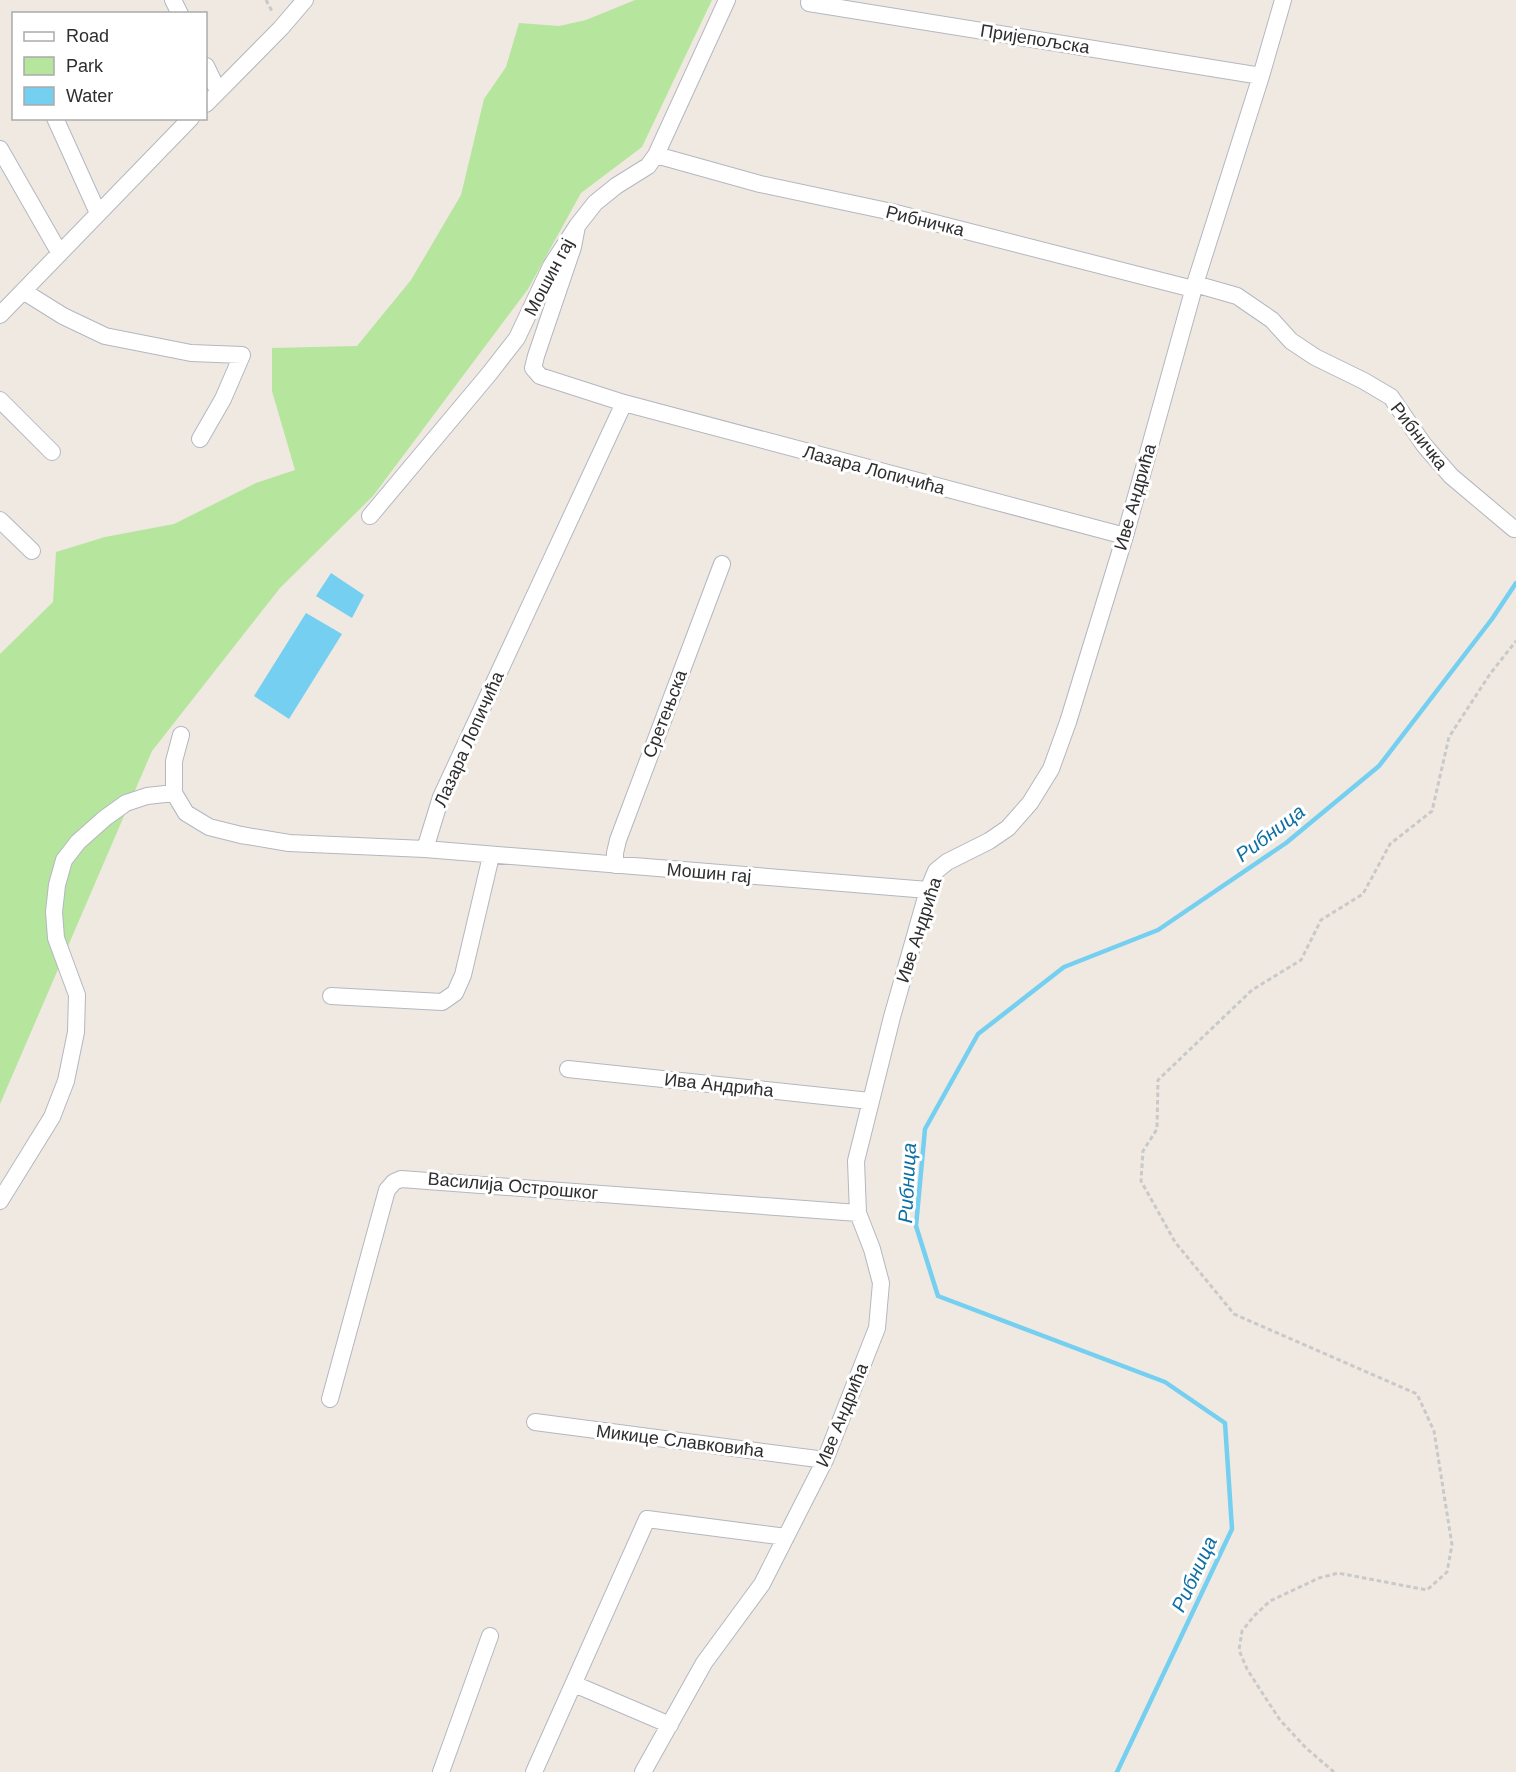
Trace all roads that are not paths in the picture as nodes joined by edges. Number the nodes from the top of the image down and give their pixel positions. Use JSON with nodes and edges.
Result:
{"nodes":[{"id":1,"x":305,"y":0,"type":"edge"},
{"id":2,"x":727,"y":0,"type":"edge"},
{"id":3,"x":1282,"y":0,"type":"edge"},
{"id":4,"x":809,"y":3,"type":"dead end"},
{"id":5,"x":207,"y":68,"type":"edge"},
{"id":6,"x":1261,"y":76,"type":"junction"},
{"id":7,"x":218,"y":91,"type":"junction"},
{"id":8,"x":207,"y":103,"type":"edge"},
{"id":9,"x":56,"y":120,"type":"edge"},
{"id":10,"x":189,"y":120,"type":"edge"},
{"id":11,"x":0,"y":149,"type":"edge"},
{"id":12,"x":656,"y":155,"type":"junction"},
{"id":13,"x":98,"y":213,"type":"junction"},
{"id":14,"x":577,"y":226,"type":"junction"},
{"id":15,"x":59,"y":252,"type":"junction"},
{"id":16,"x":1194,"y":286,"type":"junction"},
{"id":17,"x":23,"y":291,"type":"junction"},
{"id":18,"x":0,"y":315,"type":"edge"},
{"id":19,"x":0,"y":400,"type":"edge"},
{"id":20,"x":624,"y":403,"type":"junction"},
{"id":21,"x":200,"y":439,"type":"dead end"},
{"id":22,"x":52,"y":452,"type":"dead end"},
{"id":23,"x":370,"y":516,"type":"dead end"},
{"id":24,"x":0,"y":520,"type":"edge"},
{"id":25,"x":1514,"y":529,"type":"dead end"},
{"id":26,"x":1125,"y":536,"type":"junction"},
{"id":27,"x":32,"y":551,"type":"dead end"},
{"id":28,"x":722,"y":564,"type":"dead end"},
{"id":29,"x":181,"y":735,"type":"dead end"},
{"id":30,"x":174,"y":794,"type":"junction"},
{"id":31,"x":425,"y":849,"type":"junction"},
{"id":32,"x":490,"y":856,"type":"junction"},
{"id":33,"x":615,"y":865,"type":"junction"},
{"id":34,"x":928,"y":890,"type":"junction"},
{"id":35,"x":331,"y":996,"type":"dead end"},
{"id":36,"x":568,"y":1070,"type":"dead end"},
{"id":37,"x":870,"y":1101,"type":"junction"},
{"id":38,"x":0,"y":1201,"type":"edge"},
{"id":39,"x":858,"y":1214,"type":"junction"},
{"id":40,"x":330,"y":1399,"type":"dead end"},
{"id":41,"x":535,"y":1422,"type":"dead end"},
{"id":42,"x":825,"y":1460,"type":"junction"},
{"id":43,"x":786,"y":1537,"type":"junction"},
{"id":44,"x":490,"y":1636,"type":"dead end"},
{"id":45,"x":574,"y":1684,"type":"junction"},
{"id":46,"x":670,"y":1725,"type":"junction"},
{"id":47,"x":441,"y":1772,"type":"edge"},
{"id":48,"x":534,"y":1772,"type":"edge"},
{"id":49,"x":643,"y":1772,"type":"edge"}],
"edges":[{"from":1,"to":7,"type":"street"},
{"from":2,"to":12,"type":"street","name":"Мошин гај"},
{"from":3,"to":6,"type":"street","name":"Иве Андрића"},
{"from":4,"to":6,"type":"street","name":"Пријепољска"},
{"from":5,"to":7,"type":"street"},
{"from":6,"to":16,"type":"street","name":"Иве Андрића"},
{"from":7,"to":8,"type":"street"},
{"from":9,"to":13,"type":"street"},
{"from":10,"to":13,"type":"street"},
{"from":11,"to":15,"type":"street"},
{"from":12,"to":14,"type":"street","name":"Мошин гај"},
{"from":12,"to":16,"type":"street","name":"Рибничка"},
{"from":13,"to":15,"type":"street"},
{"from":14,"to":20,"type":"street","name":"Лазара Лопичића"},
{"from":14,"to":23,"type":"street","name":"Мошин гај"},
{"from":15,"to":17,"type":"street"},
{"from":16,"to":25,"type":"street","name":"Рибничка"},
{"from":16,"to":26,"type":"street","name":"Иве Андрића"},
{"from":17,"to":18,"type":"street"},
{"from":17,"to":21,"type":"street"},
{"from":19,"to":22,"type":"street"},
{"from":20,"to":26,"type":"street","name":"Лазара Лопичића"},
{"from":20,"to":31,"type":"street","name":"Лазара Лопичића"},
{"from":24,"to":27,"type":"street"},
{"from":26,"to":34,"type":"street","name":"Иве Андрића"},
{"from":28,"to":33,"type":"street","name":"Сретењска"},
{"from":29,"to":30,"type":"street"},
{"from":30,"to":31,"type":"street","name":"Мошин гај"},
{"from":30,"to":38,"type":"street"},
{"from":31,"to":32,"type":"street","name":"Мошин гај"},
{"from":32,"to":33,"type":"street","name":"Мошин гај"},
{"from":32,"to":35,"type":"street"},
{"from":33,"to":34,"type":"street","name":"Мошин гај"},
{"from":34,"to":37,"type":"street","name":"Иве Андрића"},
{"from":36,"to":37,"type":"street","name":"Ива Андрића"},
{"from":37,"to":39,"type":"street","name":"Иве Андрића"},
{"from":39,"to":40,"type":"street","name":"Василија Острошког"},
{"from":39,"to":42,"type":"street","name":"Иве Андрића"},
{"from":41,"to":42,"type":"street","name":"Микице Славковића"},
{"from":42,"to":43,"type":"street","name":"Иве Андрића"},
{"from":43,"to":45,"type":"street"},
{"from":43,"to":46,"type":"street","name":"Иве Андрића"},
{"from":44,"to":47,"type":"street"},
{"from":45,"to":46,"type":"street"},
{"from":45,"to":48,"type":"street"},
{"from":46,"to":49,"type":"street","name":"Иве Андрића"}]}
